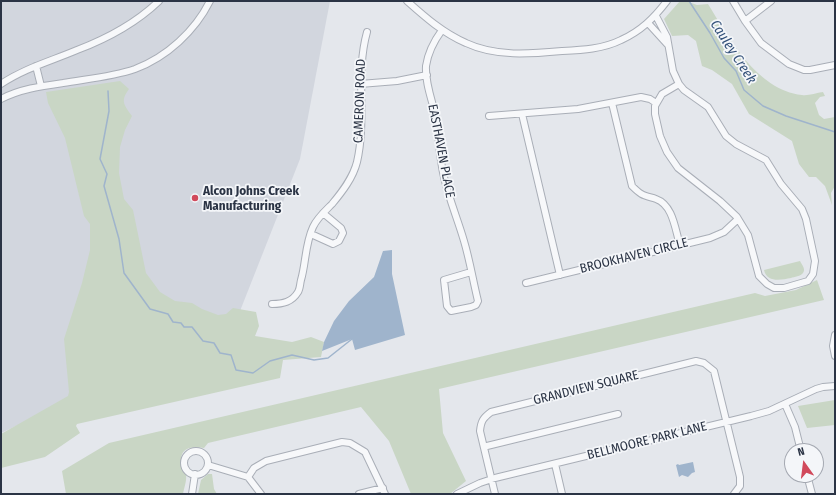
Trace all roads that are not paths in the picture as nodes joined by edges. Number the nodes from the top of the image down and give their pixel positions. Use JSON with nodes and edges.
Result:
{"nodes":[{"id":1,"x":158,"y":1,"type":"edge"},
{"id":2,"x":210,"y":1,"type":"edge"},
{"id":3,"x":407,"y":1,"type":"edge"},
{"id":4,"x":667,"y":1,"type":"edge"},
{"id":5,"x":733,"y":1,"type":"edge"},
{"id":6,"x":771,"y":1,"type":"edge"},
{"id":7,"x":656,"y":16,"type":"junction"},
{"id":8,"x":745,"y":22,"type":"junction"},
{"id":9,"x":648,"y":24,"type":"junction"},
{"id":10,"x":442,"y":30,"type":"junction"},
{"id":11,"x":367,"y":32,"type":"dead end"},
{"id":12,"x":662,"y":34,"type":"junction"},
{"id":13,"x":835,"y":65,"type":"edge"},
{"id":14,"x":36,"y":66,"type":"junction"},
{"id":15,"x":427,"y":75,"type":"junction"},
{"id":16,"x":1,"y":84,"type":"edge"},
{"id":17,"x":360,"y":84,"type":"junction"},
{"id":18,"x":678,"y":84,"type":"junction"},
{"id":19,"x":41,"y":86,"type":"junction"},
{"id":20,"x":1,"y":99,"type":"edge"},
{"id":21,"x":612,"y":103,"type":"junction"},
{"id":22,"x":656,"y":103,"type":"junction"},
{"id":23,"x":522,"y":114,"type":"junction"},
{"id":24,"x":489,"y":116,"type":"dead end"},
{"id":25,"x":323,"y":212,"type":"junction"},
{"id":26,"x":738,"y":219,"type":"junction"},
{"id":27,"x":311,"y":234,"type":"junction"},
{"id":28,"x":680,"y":245,"type":"junction"},
{"id":29,"x":472,"y":272,"type":"junction"},
{"id":30,"x":560,"y":275,"type":"junction"},
{"id":31,"x":526,"y":284,"type":"dead end"},
{"id":32,"x":272,"y":304,"type":"dead end"},
{"id":33,"x":835,"y":336,"type":"edge"},
{"id":34,"x":835,"y":356,"type":"edge"},
{"id":35,"x":835,"y":386,"type":"edge"},
{"id":36,"x":785,"y":404,"type":"junction"},
{"id":37,"x":618,"y":414,"type":"dead end"},
{"id":38,"x":726,"y":421,"type":"junction"},
{"id":39,"x":799,"y":443,"type":"edge"},
{"id":40,"x":487,"y":446,"type":"dead end"},
{"id":41,"x":555,"y":464,"type":"junction"},
{"id":42,"x":208,"y":465,"type":"junction"},
{"id":43,"x":194,"y":474,"type":"junction"},
{"id":44,"x":248,"y":477,"type":"junction"},
{"id":45,"x":491,"y":479,"type":"junction"},
{"id":46,"x":809,"y":483,"type":"edge"},
{"id":47,"x":384,"y":491,"type":"edge"},
{"id":48,"x":192,"y":494,"type":"edge"},
{"id":49,"x":260,"y":494,"type":"edge"},
{"id":50,"x":359,"y":494,"type":"edge"},
{"id":51,"x":457,"y":494,"type":"edge"},
{"id":52,"x":495,"y":494,"type":"edge"},
{"id":53,"x":562,"y":494,"type":"edge"},
{"id":54,"x":734,"y":494,"type":"edge"},
{"id":55,"x":812,"y":494,"type":"edge"}],
"edges":[{"from":1,"to":14,"type":"street"},
{"from":2,"to":19,"type":"street"},
{"from":3,"to":10,"type":"street"},
{"from":4,"to":7,"type":"street"},
{"from":5,"to":8,"type":"street"},
{"from":6,"to":8,"type":"street"},
{"from":7,"to":9,"type":"street"},
{"from":7,"to":12,"type":"street"},
{"from":8,"to":13,"type":"street"},
{"from":9,"to":10,"type":"street"},
{"from":9,"to":12,"type":"street"},
{"from":10,"to":15,"type":"street","name":"EASTHAVEN PLACE"},
{"from":11,"to":17,"type":"street","name":"CAMERON ROAD"},
{"from":12,"to":18,"type":"street"},
{"from":14,"to":16,"type":"street"},
{"from":14,"to":19,"type":"street"},
{"from":15,"to":17,"type":"street"},
{"from":15,"to":29,"type":"street","name":"EASTHAVEN PLACE"},
{"from":17,"to":25,"type":"street","name":"CAMERON ROAD"},
{"from":18,"to":22,"type":"street"},
{"from":18,"to":26,"type":"street"},
{"from":19,"to":20,"type":"street"},
{"from":21,"to":22,"type":"street"},
{"from":21,"to":23,"type":"street"},
{"from":21,"to":28,"type":"street"},
{"from":22,"to":26,"type":"street"},
{"from":23,"to":24,"type":"street"},
{"from":23,"to":30,"type":"street"},
{"from":25,"to":27,"type":"street","name":"CAMERON ROAD"},
{"from":25,"to":27,"type":"street"},
{"from":26,"to":28,"type":"street","name":"BROOKHAVEN CIRCLE"},
{"from":27,"to":32,"type":"street","name":"CAMERON ROAD"},
{"from":28,"to":30,"type":"street","name":"BROOKHAVEN CIRCLE"},
{"from":29,"to":29,"type":"street","name":"EASTHAVEN PLACE"},
{"from":30,"to":31,"type":"street","name":"BROOKHAVEN CIRCLE"},
{"from":33,"to":34,"type":"street"},
{"from":35,"to":36,"type":"street","name":"BELLMOORE PARK LANE"},
{"from":36,"to":38,"type":"street","name":"BELLMOORE PARK LANE"},
{"from":36,"to":39,"type":"street"},
{"from":37,"to":40,"type":"street"},
{"from":38,"to":41,"type":"street","name":"BELLMOORE PARK LANE"},
{"from":38,"to":45,"type":"street","name":"GRANDVIEW SQUARE"},
{"from":38,"to":54,"type":"street"},
{"from":41,"to":45,"type":"street","name":"BELLMOORE PARK LANE"},
{"from":41,"to":53,"type":"street"},
{"from":42,"to":43,"type":"street"},
{"from":42,"to":43,"type":"street"},
{"from":42,"to":44,"type":"street"},
{"from":43,"to":48,"type":"street"},
{"from":44,"to":47,"type":"street"},
{"from":44,"to":49,"type":"street"},
{"from":45,"to":51,"type":"street","name":"BELLMOORE PARK LANE"},
{"from":45,"to":52,"type":"street","name":"GRANDVIEW SQUARE"},
{"from":46,"to":55,"type":"street"},
{"from":47,"to":50,"type":"street"}]}
